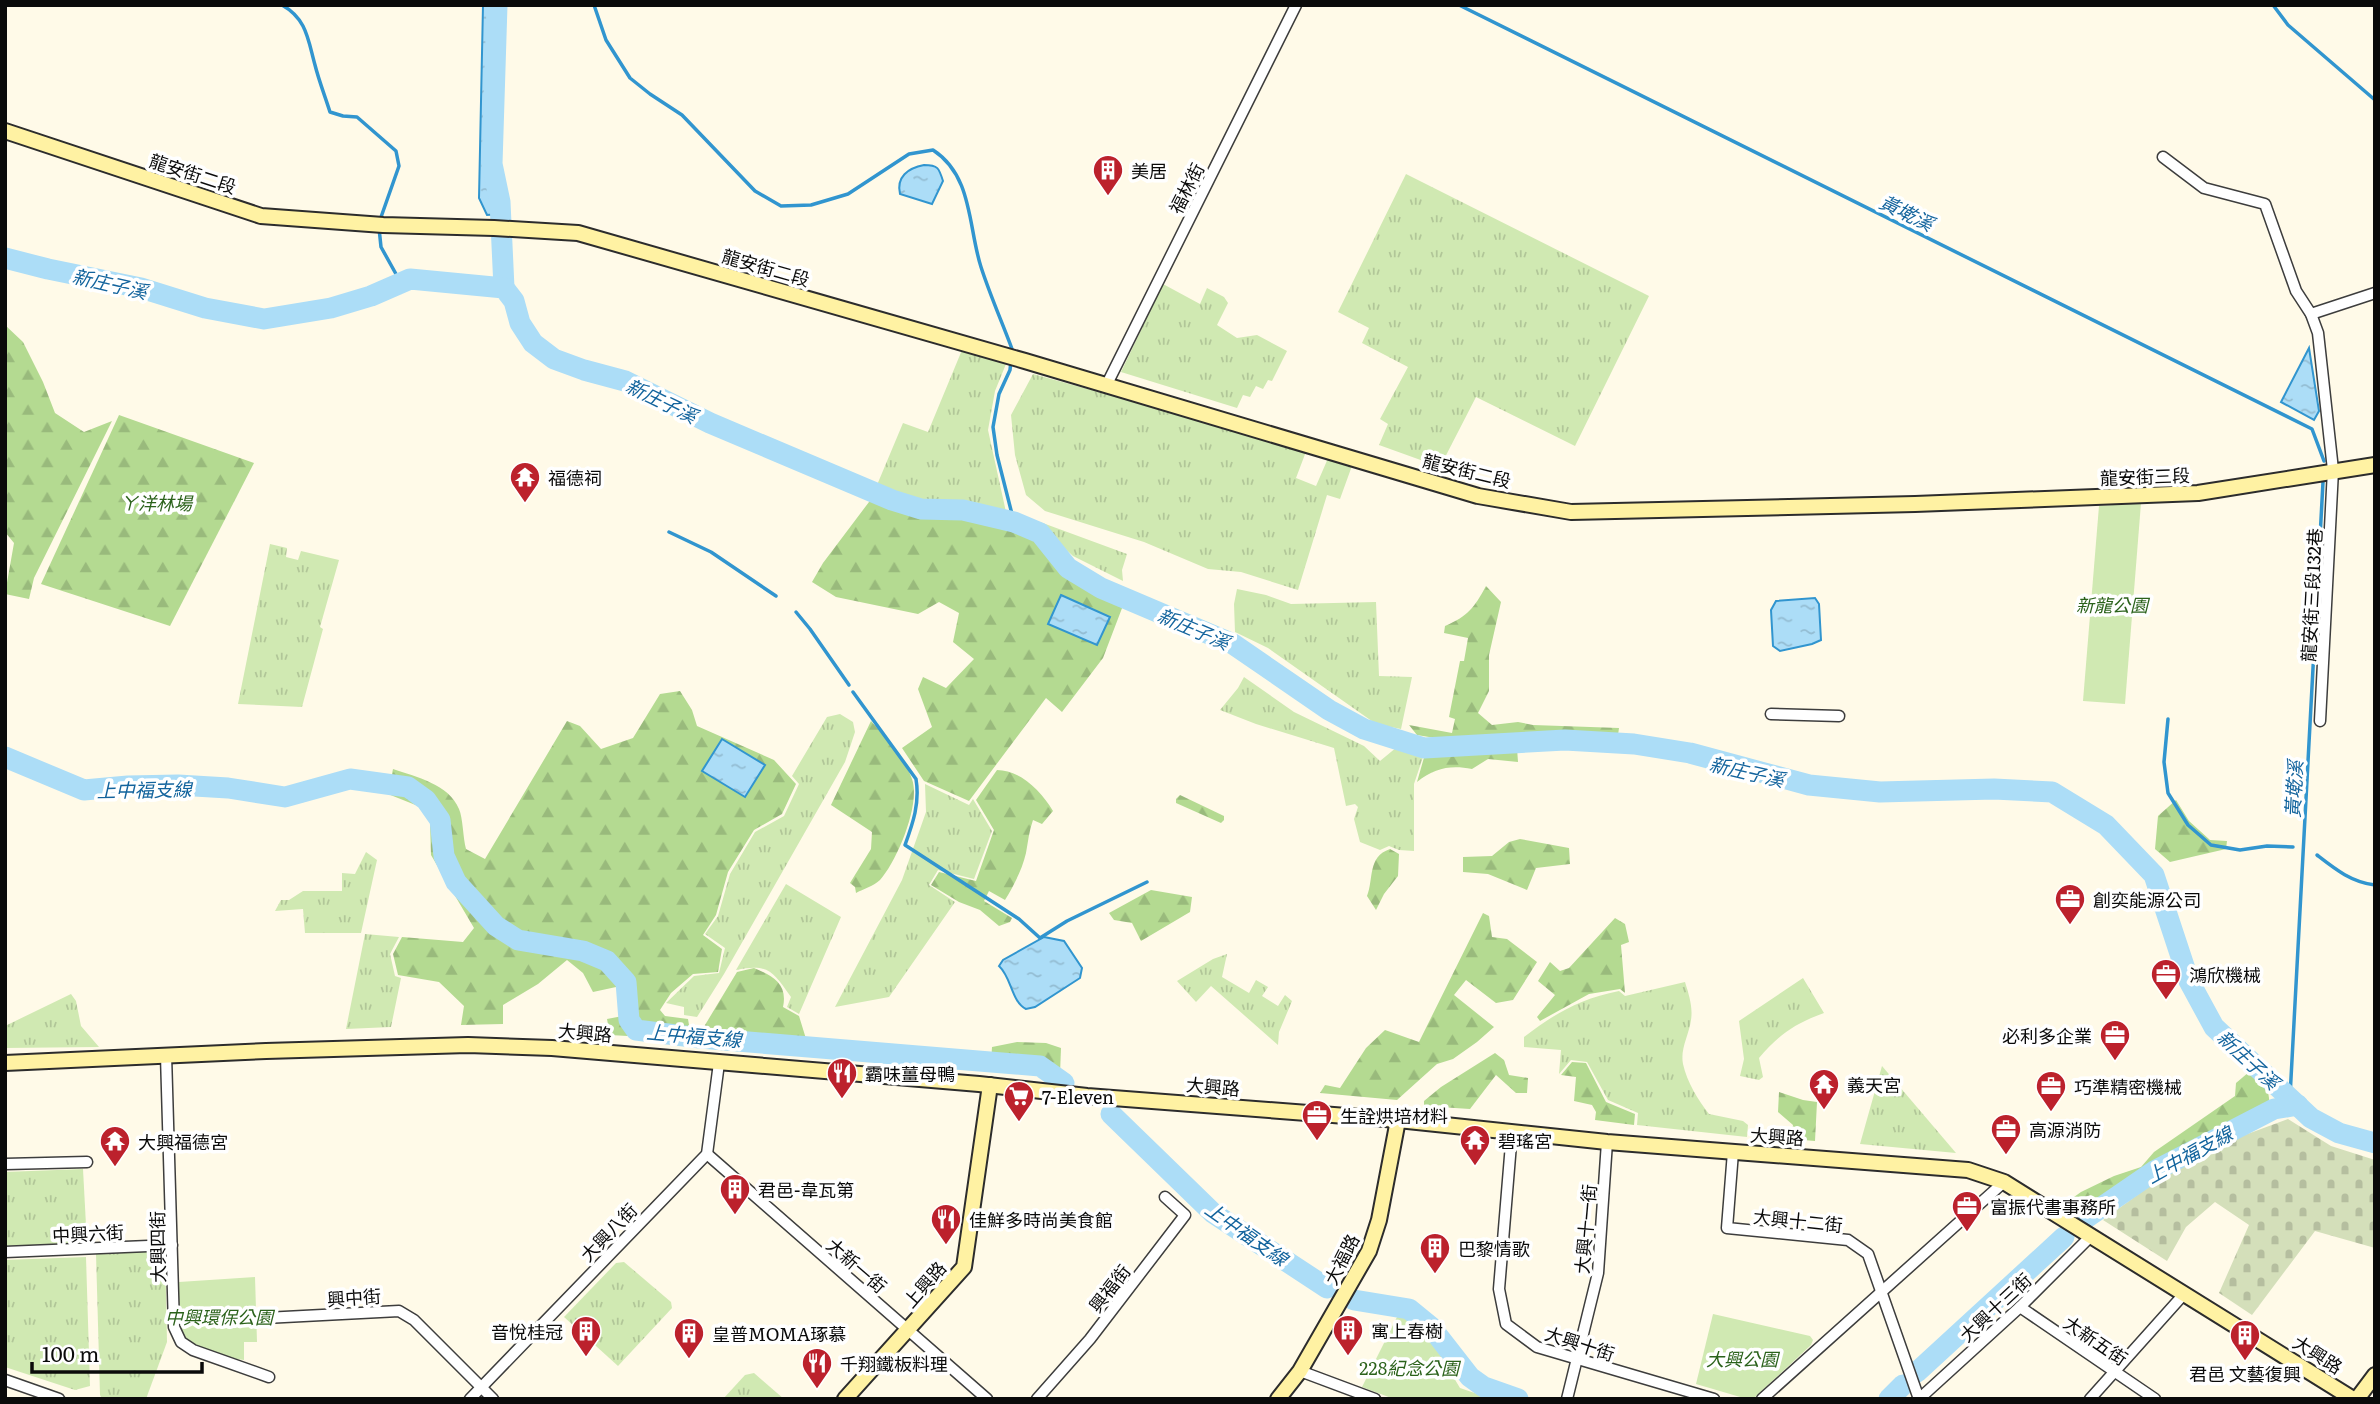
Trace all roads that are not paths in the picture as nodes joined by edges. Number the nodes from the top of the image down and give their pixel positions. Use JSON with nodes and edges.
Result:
{"nodes":[{"id":1,"x":1296,"y":5,"type":"edge"},
{"id":2,"x":5,"y":131,"type":"edge"},
{"id":3,"x":2164,"y":156,"type":"dead end"},
{"id":4,"x":2375,"y":293,"type":"edge"},
{"id":5,"x":2311,"y":314,"type":"junction"},
{"id":6,"x":1106,"y":386,"type":"junction"},
{"id":7,"x":2375,"y":465,"type":"edge"},
{"id":8,"x":2333,"y":470,"type":"junction"},
{"id":9,"x":1915,"y":504,"type":"joint"},
{"id":10,"x":1771,"y":714,"type":"dead end"},
{"id":11,"x":1839,"y":716,"type":"dead end"},
{"id":12,"x":2320,"y":721,"type":"dead end"},
{"id":13,"x":166,"y":1055,"type":"junction"},
{"id":14,"x":5,"y":1063,"type":"edge"},
{"id":15,"x":719,"y":1063,"type":"junction"},
{"id":16,"x":990,"y":1085,"type":"junction"},
{"id":17,"x":1398,"y":1120,"type":"junction"},
{"id":18,"x":1512,"y":1132,"type":"junction"},
{"id":19,"x":1607,"y":1142,"type":"junction"},
{"id":20,"x":1733,"y":1152,"type":"junction"},
{"id":21,"x":707,"y":1154,"type":"junction"},
{"id":22,"x":87,"y":1162,"type":"dead end"},
{"id":23,"x":5,"y":1164,"type":"edge"},
{"id":24,"x":2004,"y":1182,"type":"junction"},
{"id":25,"x":1165,"y":1197,"type":"dead end"},
{"id":26,"x":2090,"y":1237,"type":"junction"},
{"id":27,"x":173,"y":1245,"type":"junction"},
{"id":28,"x":5,"y":1252,"type":"edge"},
{"id":29,"x":1883,"y":1292,"type":"junction"},
{"id":30,"x":2184,"y":1294,"type":"junction"},
{"id":31,"x":2020,"y":1307,"type":"junction"},
{"id":32,"x":265,"y":1318,"type":"dead end"},
{"id":33,"x":908,"y":1331,"type":"junction"},
{"id":34,"x":1576,"y":1360,"type":"junction"},
{"id":35,"x":1300,"y":1371,"type":"junction"},
{"id":36,"x":2115,"y":1371,"type":"junction"},
{"id":37,"x":2375,"y":1375,"type":"edge"},
{"id":38,"x":269,"y":1377,"type":"dead end"},
{"id":39,"x":5,"y":1380,"type":"edge"},
{"id":40,"x":481,"y":1387,"type":"junction"},
{"id":41,"x":59,"y":1399,"type":"edge"},
{"id":42,"x":470,"y":1399,"type":"edge"},
{"id":43,"x":493,"y":1399,"type":"edge"},
{"id":44,"x":845,"y":1399,"type":"edge"},
{"id":45,"x":987,"y":1399,"type":"edge"},
{"id":46,"x":1037,"y":1399,"type":"edge"},
{"id":47,"x":1278,"y":1399,"type":"edge"},
{"id":48,"x":1376,"y":1399,"type":"edge"},
{"id":49,"x":1567,"y":1399,"type":"edge"},
{"id":50,"x":1714,"y":1399,"type":"edge"},
{"id":51,"x":1762,"y":1399,"type":"edge"},
{"id":52,"x":1919,"y":1399,"type":"edge"},
{"id":53,"x":2090,"y":1399,"type":"edge"},
{"id":54,"x":2155,"y":1399,"type":"edge"},
{"id":55,"x":2355,"y":1399,"type":"edge"}],
"edges":[{"from":1,"to":6,"type":"street","name":"福林街"},
{"from":2,"to":6,"type":"street","name":"龍安街二段"},
{"from":3,"to":5,"type":"street","name":"龍安街三段132巷"},
{"from":4,"to":5,"type":"street"},
{"from":5,"to":8,"type":"street","name":"龍安街三段132巷"},
{"from":6,"to":9,"type":"street","name":"龍安街二段"},
{"from":7,"to":8,"type":"street","name":"龍安街三段"},
{"from":8,"to":9,"type":"street","name":"龍安街三段"},
{"from":8,"to":12,"type":"street","name":"龍安街三段132巷"},
{"from":10,"to":11,"type":"street"},
{"from":13,"to":14,"type":"street","name":"大興路"},
{"from":13,"to":15,"type":"street","name":"大興路"},
{"from":13,"to":27,"type":"street","name":"大興四街"},
{"from":15,"to":16,"type":"street","name":"大興路"},
{"from":15,"to":21,"type":"street"},
{"from":16,"to":17,"type":"street","name":"大興路"},
{"from":16,"to":33,"type":"street","name":"上興路"},
{"from":17,"to":18,"type":"street","name":"大興路"},
{"from":17,"to":35,"type":"street","name":"大福路"},
{"from":18,"to":19,"type":"street","name":"大興路"},
{"from":18,"to":34,"type":"street","name":"大興十街"},
{"from":19,"to":20,"type":"street","name":"大興路"},
{"from":19,"to":34,"type":"street","name":"大興十一街"},
{"from":20,"to":24,"type":"street","name":"大興路"},
{"from":20,"to":29,"type":"street","name":"大興十二街"},
{"from":21,"to":33,"type":"street","name":"大新一街"},
{"from":21,"to":40,"type":"street","name":"大興八街"},
{"from":22,"to":23,"type":"street"},
{"from":24,"to":26,"type":"street","name":"大興路"},
{"from":24,"to":29,"type":"street"},
{"from":25,"to":46,"type":"street","name":"興福街"},
{"from":26,"to":30,"type":"street","name":"大興路"},
{"from":26,"to":31,"type":"street","name":"大興十三街"},
{"from":27,"to":28,"type":"street","name":"中興六街"},
{"from":27,"to":38,"type":"street","name":"大興四街"},
{"from":29,"to":51,"type":"street"},
{"from":29,"to":52,"type":"street","name":"大興十二街"},
{"from":30,"to":36,"type":"street"},
{"from":30,"to":55,"type":"street","name":"大興路"},
{"from":31,"to":36,"type":"street","name":"大新五街"},
{"from":31,"to":52,"type":"street","name":"大興十三街"},
{"from":32,"to":40,"type":"street","name":"興中街"},
{"from":33,"to":44,"type":"street","name":"上興路"},
{"from":33,"to":45,"type":"street","name":"大新一街"},
{"from":34,"to":49,"type":"street","name":"大興十一街"},
{"from":34,"to":50,"type":"street","name":"大興十街"},
{"from":35,"to":47,"type":"street","name":"大福路"},
{"from":35,"to":48,"type":"street"},
{"from":36,"to":53,"type":"street"},
{"from":36,"to":54,"type":"street","name":"大新五街"},
{"from":37,"to":55,"type":"street"},
{"from":39,"to":41,"type":"street"},
{"from":40,"to":42,"type":"street","name":"大興八街"},
{"from":40,"to":43,"type":"street","name":"興中街"}]}
